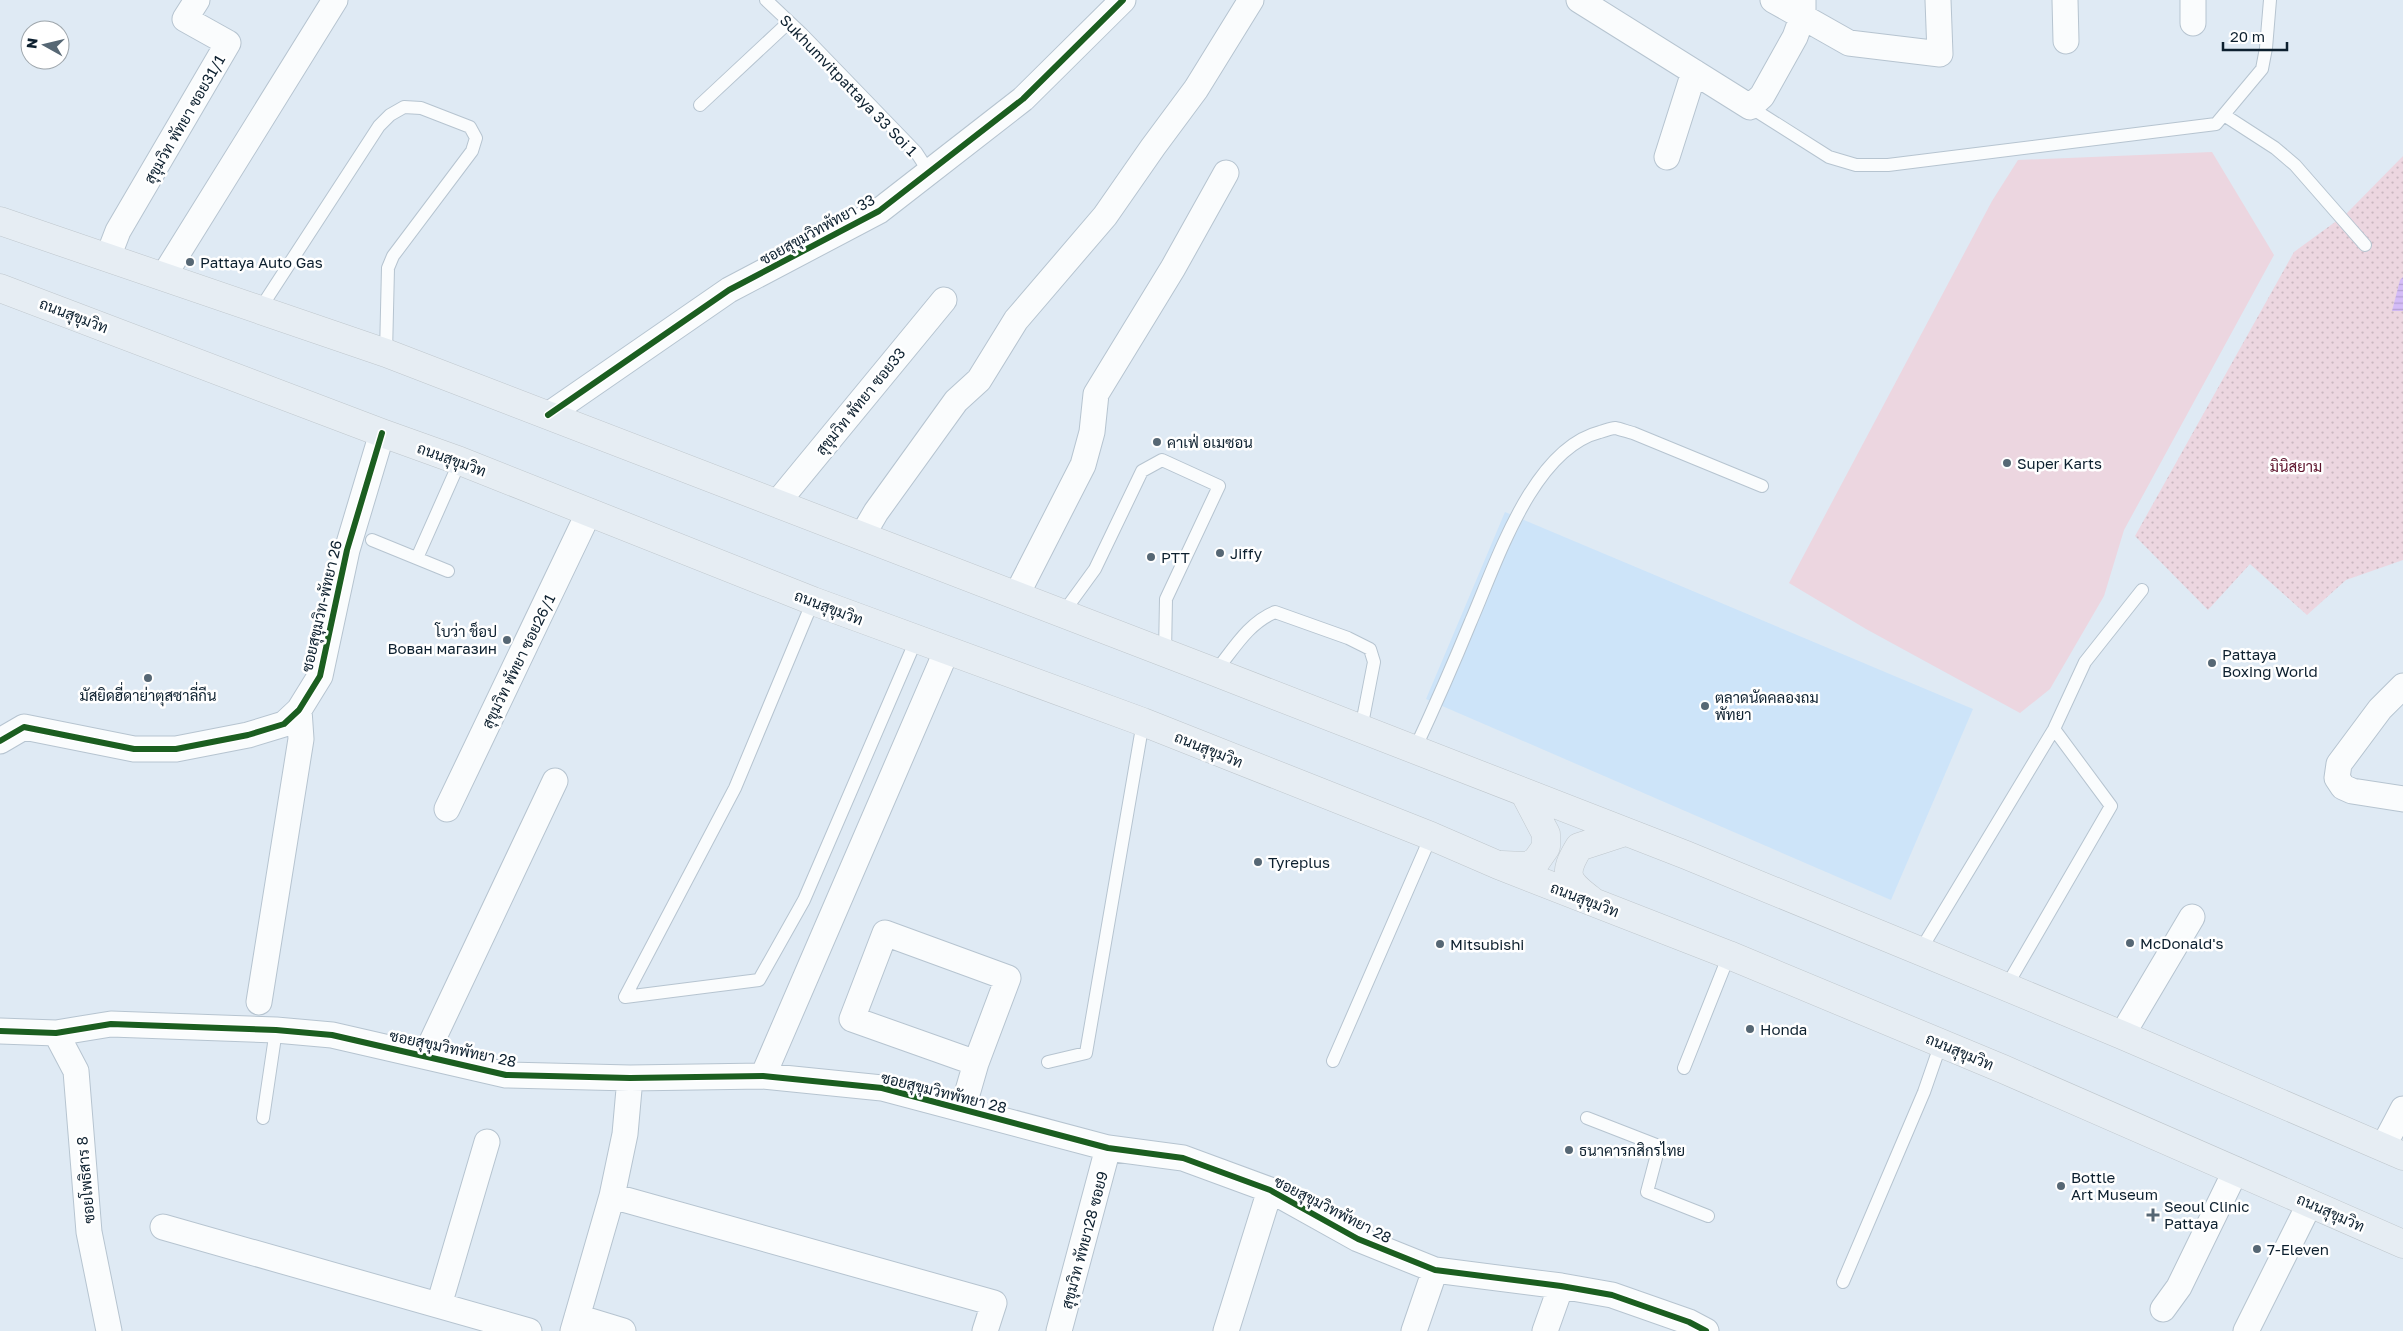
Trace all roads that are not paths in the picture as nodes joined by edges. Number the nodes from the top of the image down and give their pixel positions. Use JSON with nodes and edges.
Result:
{"nodes":[{"id":1,"x":197,"y":0,"type":"edge"},
{"id":2,"x":335,"y":0,"type":"edge"},
{"id":3,"x":766,"y":0,"type":"edge"},
{"id":4,"x":1123,"y":0,"type":"edge"},
{"id":5,"x":1251,"y":0,"type":"edge"},
{"id":6,"x":1578,"y":0,"type":"edge"},
{"id":7,"x":1773,"y":0,"type":"edge"},
{"id":8,"x":1938,"y":0,"type":"edge"},
{"id":9,"x":2065,"y":0,"type":"edge"},
{"id":10,"x":2270,"y":0,"type":"edge"},
{"id":11,"x":1803,"y":8,"type":"edge"},
{"id":12,"x":789,"y":22,"type":"junction"},
{"id":13,"x":2066,"y":41,"type":"dead end"},
{"id":14,"x":1694,"y":72,"type":"junction"},
{"id":15,"x":700,"y":105,"type":"dead end"},
{"id":16,"x":1750,"y":107,"type":"junction"},
{"id":17,"x":2224,"y":115,"type":"junction"},
{"id":18,"x":1667,"y":157,"type":"dead end"},
{"id":19,"x":929,"y":172,"type":"junction"},
{"id":20,"x":1226,"y":173,"type":"dead end"},
{"id":21,"x":0,"y":220,"type":"edge"},
{"id":22,"x":2365,"y":245,"type":"dead end"},
{"id":23,"x":108,"y":257,"type":"junction"},
{"id":24,"x":163,"y":277,"type":"junction"},
{"id":25,"x":0,"y":288,"type":"edge"},
{"id":26,"x":944,"y":300,"type":"dead end"},
{"id":27,"x":260,"y":310,"type":"junction"},
{"id":28,"x":386,"y":353,"type":"junction"},
{"id":29,"x":548,"y":415,"type":"junction"},
{"id":30,"x":382,"y":433,"type":"junction"},
{"id":31,"x":460,"y":461,"type":"junction"},
{"id":32,"x":1762,"y":486,"type":"dead end"},
{"id":33,"x":777,"y":503,"type":"junction"},
{"id":34,"x":589,"y":512,"type":"junction"},
{"id":35,"x":862,"y":536,"type":"junction"},
{"id":36,"x":372,"y":540,"type":"dead end"},
{"id":37,"x":416,"y":558,"type":"junction"},
{"id":38,"x":448,"y":571,"type":"dead end"},
{"id":39,"x":2142,"y":590,"type":"dead end"},
{"id":40,"x":1016,"y":596,"type":"junction"},
{"id":41,"x":813,"y":601,"type":"junction"},
{"id":42,"x":1063,"y":613,"type":"junction"},
{"id":43,"x":916,"y":640,"type":"junction"},
{"id":44,"x":946,"y":652,"type":"junction"},
{"id":45,"x":1165,"y":653,"type":"junction"},
{"id":46,"x":1215,"y":672,"type":"junction"},
{"id":47,"x":2403,"y":686,"type":"edge"},
{"id":48,"x":299,"y":710,"type":"junction"},
{"id":49,"x":1143,"y":722,"type":"junction"},
{"id":50,"x":1361,"y":729,"type":"junction"},
{"id":51,"x":2054,"y":729,"type":"junction"},
{"id":52,"x":0,"y":740,"type":"edge"},
{"id":53,"x":1414,"y":751,"type":"junction"},
{"id":54,"x":555,"y":781,"type":"dead end"},
{"id":55,"x":1525,"y":794,"type":"junction"},
{"id":56,"x":2403,"y":799,"type":"edge"},
{"id":57,"x":447,"y":809,"type":"dead end"},
{"id":58,"x":1625,"y":832,"type":"junction"},
{"id":59,"x":1431,"y":836,"type":"junction"},
{"id":60,"x":1498,"y":865,"type":"junction"},
{"id":61,"x":1594,"y":902,"type":"junction"},
{"id":62,"x":2192,"y":916,"type":"dead end"},
{"id":63,"x":1920,"y":951,"type":"junction"},
{"id":64,"x":1729,"y":955,"type":"junction"},
{"id":65,"x":2006,"y":987,"type":"junction"},
{"id":66,"x":259,"y":1002,"type":"dead end"},
{"id":67,"x":276,"y":1030,"type":"junction"},
{"id":68,"x":0,"y":1031,"type":"edge"},
{"id":69,"x":56,"y":1033,"type":"junction"},
{"id":70,"x":2122,"y":1035,"type":"junction"},
{"id":71,"x":1941,"y":1043,"type":"junction"},
{"id":72,"x":425,"y":1056,"type":"junction"},
{"id":73,"x":1333,"y":1061,"type":"dead end"},
{"id":74,"x":1048,"y":1062,"type":"dead end"},
{"id":75,"x":976,"y":1063,"type":"junction"},
{"id":76,"x":1684,"y":1068,"type":"dead end"},
{"id":77,"x":763,"y":1076,"type":"junction"},
{"id":78,"x":630,"y":1078,"type":"junction"},
{"id":79,"x":963,"y":1108,"type":"junction"},
{"id":80,"x":2403,"y":1109,"type":"edge"},
{"id":81,"x":263,"y":1118,"type":"dead end"},
{"id":82,"x":1587,"y":1118,"type":"dead end"},
{"id":83,"x":487,"y":1142,"type":"dead end"},
{"id":84,"x":1108,"y":1148,"type":"junction"},
{"id":85,"x":2393,"y":1152,"type":"edge"},
{"id":86,"x":2236,"y":1170,"type":"junction"},
{"id":87,"x":1270,"y":1190,"type":"junction"},
{"id":88,"x":612,"y":1196,"type":"junction"},
{"id":89,"x":2310,"y":1203,"type":"junction"},
{"id":90,"x":1708,"y":1216,"type":"dead end"},
{"id":91,"x":163,"y":1227,"type":"dead end"},
{"id":92,"x":2403,"y":1244,"type":"edge"},
{"id":93,"x":1436,"y":1270,"type":"junction"},
{"id":94,"x":1843,"y":1282,"type":"dead end"},
{"id":95,"x":1560,"y":1286,"type":"junction"},
{"id":96,"x":439,"y":1305,"type":"junction"},
{"id":97,"x":2163,"y":1308,"type":"dead end"},
{"id":98,"x":575,"y":1324,"type":"edge"},
{"id":99,"x":108,"y":1330,"type":"edge"},
{"id":100,"x":529,"y":1331,"type":"edge"},
{"id":101,"x":623,"y":1331,"type":"edge"},
{"id":102,"x":985,"y":1331,"type":"edge"},
{"id":103,"x":1059,"y":1331,"type":"edge"},
{"id":104,"x":1226,"y":1331,"type":"edge"},
{"id":105,"x":1414,"y":1331,"type":"edge"},
{"id":106,"x":1545,"y":1331,"type":"edge"},
{"id":107,"x":1706,"y":1331,"type":"edge"},
{"id":108,"x":2246,"y":1331,"type":"edge"}],
"edges":[{"from":1,"to":23,"type":"street","name":"สุขุมวิท พัทยา ซอย31/1"},
{"from":2,"to":24,"type":"street"},
{"from":3,"to":12,"type":"lane","name":"Sukhumvitpattaya 33 Soi 1"},
{"from":4,"to":19,"type":"street","name":"ซอยสุขุมวิทพัทยา 33"},
{"from":5,"to":35,"type":"street"},
{"from":6,"to":14,"type":"street"},
{"from":7,"to":11,"type":"street"},
{"from":8,"to":11,"type":"street"},
{"from":9,"to":13,"type":"street"},
{"from":10,"to":17,"type":"lane"},
{"from":11,"to":16,"type":"street"},
{"from":12,"to":15,"type":"lane"},
{"from":12,"to":19,"type":"lane","name":"Sukhumvitpattaya 33 Soi 1"},
{"from":14,"to":16,"type":"street"},
{"from":14,"to":18,"type":"street"},
{"from":16,"to":17,"type":"lane"},
{"from":17,"to":22,"type":"lane"},
{"from":19,"to":29,"type":"street","name":"ซอยสุขุมวิทพัทยา 33"},
{"from":20,"to":40,"type":"street"},
{"from":21,"to":23,"type":"highway"},
{"from":23,"to":24,"type":"highway"},
{"from":24,"to":27,"type":"highway"},
{"from":25,"to":30,"type":"highway","name":"ถนนสุขุมวิท"},
{"from":26,"to":33,"type":"street","name":"สุขุมวิท พัทยา ซอย33"},
{"from":27,"to":28,"type":"highway"},
{"from":27,"to":28,"type":"lane"},
{"from":28,"to":29,"type":"highway"},
{"from":29,"to":33,"type":"highway"},
{"from":30,"to":31,"type":"highway","name":"ถนนสุขุมวิท"},
{"from":30,"to":48,"type":"street","name":"ซอยสุขุมวิท-พัทยา 26"},
{"from":31,"to":34,"type":"highway","name":"ถนนสุขุมวิท"},
{"from":31,"to":37,"type":"lane"},
{"from":32,"to":53,"type":"lane"},
{"from":33,"to":35,"type":"highway"},
{"from":34,"to":41,"type":"highway","name":"ถนนสุขุมวิท"},
{"from":34,"to":57,"type":"street","name":"สุขุมวิท พัทยา ซอย26/1"},
{"from":35,"to":40,"type":"highway"},
{"from":36,"to":37,"type":"lane"},
{"from":37,"to":38,"type":"lane"},
{"from":39,"to":51,"type":"lane"},
{"from":40,"to":42,"type":"highway"},
{"from":41,"to":43,"type":"highway","name":"ถนนสุขุมวิท"},
{"from":41,"to":43,"type":"lane"},
{"from":42,"to":45,"type":"highway"},
{"from":42,"to":45,"type":"lane"},
{"from":43,"to":44,"type":"highway","name":"ถนนสุขุมวิท"},
{"from":44,"to":49,"type":"highway","name":"ถนนสุขุมวิท"},
{"from":44,"to":77,"type":"street"},
{"from":45,"to":46,"type":"highway"},
{"from":46,"to":50,"type":"highway"},
{"from":46,"to":50,"type":"lane"},
{"from":47,"to":56,"type":"street"},
{"from":48,"to":52,"type":"street","name":"ซอยสุขุมวิท-พัทยา 26"},
{"from":48,"to":66,"type":"street"},
{"from":49,"to":59,"type":"highway","name":"ถนนสุขุมวิท"},
{"from":49,"to":74,"type":"lane"},
{"from":50,"to":53,"type":"highway"},
{"from":51,"to":63,"type":"lane"},
{"from":51,"to":65,"type":"lane"},
{"from":53,"to":55,"type":"highway"},
{"from":54,"to":72,"type":"street"},
{"from":55,"to":58,"type":"highway"},
{"from":55,"to":60,"type":"highway"},
{"from":58,"to":61,"type":"highway"},
{"from":58,"to":63,"type":"highway"},
{"from":59,"to":60,"type":"highway","name":"ถนนสุขุมวิท"},
{"from":59,"to":73,"type":"lane"},
{"from":60,"to":61,"type":"highway","name":"ถนนสุขุมวิท"},
{"from":61,"to":64,"type":"highway","name":"ถนนสุขุมวิท"},
{"from":62,"to":70,"type":"street"},
{"from":63,"to":65,"type":"highway"},
{"from":64,"to":71,"type":"highway","name":"ถนนสุขุมวิท"},
{"from":64,"to":76,"type":"lane"},
{"from":65,"to":70,"type":"highway"},
{"from":67,"to":69,"type":"street","name":"ซอยสุขุมวิทพัทยา 28"},
{"from":67,"to":72,"type":"street","name":"ซอยสุขุมวิทพัทยา 28"},
{"from":67,"to":81,"type":"lane"},
{"from":68,"to":69,"type":"street","name":"ซอยสุขุมวิทพัทยา 28"},
{"from":69,"to":99,"type":"street","name":"ซอยโพธิสาร 8"},
{"from":70,"to":85,"type":"highway"},
{"from":71,"to":86,"type":"highway","name":"ถนนสุขุมวิท"},
{"from":71,"to":94,"type":"lane"},
{"from":72,"to":78,"type":"street","name":"ซอยสุขุมวิทพัทยา 28"},
{"from":75,"to":75,"type":"street"},
{"from":75,"to":79,"type":"street"},
{"from":77,"to":78,"type":"street","name":"ซอยสุขุมวิทพัทยา 28"},
{"from":77,"to":79,"type":"street","name":"ซอยสุขุมวิทพัทยา 28"},
{"from":78,"to":88,"type":"street"},
{"from":79,"to":84,"type":"street","name":"ซอยสุขุมวิทพัทยา 28"},
{"from":80,"to":85,"type":"street"},
{"from":82,"to":90,"type":"lane"},
{"from":83,"to":96,"type":"street"},
{"from":84,"to":87,"type":"street","name":"ซอยสุขุมวิทพัทยา 28"},
{"from":84,"to":103,"type":"street","name":"สุขุมวิท พัทยา28 ซอย9"},
{"from":86,"to":89,"type":"highway","name":"ถนนสุขุมวิท"},
{"from":86,"to":97,"type":"street"},
{"from":87,"to":93,"type":"street","name":"ซอยสุขุมวิทพัทยา 28"},
{"from":87,"to":104,"type":"street"},
{"from":88,"to":98,"type":"street"},
{"from":88,"to":102,"type":"street"},
{"from":89,"to":92,"type":"highway","name":"ถนนสุขุมวิท"},
{"from":89,"to":108,"type":"street"},
{"from":91,"to":96,"type":"street"},
{"from":93,"to":95,"type":"street","name":"ซอยสุขุมวิทพัทยา 28"},
{"from":93,"to":105,"type":"street"},
{"from":95,"to":106,"type":"street"},
{"from":95,"to":107,"type":"street","name":"ซอยสุขุมวิทพัทยา 28"},
{"from":96,"to":100,"type":"street"},
{"from":98,"to":101,"type":"street"}]}
